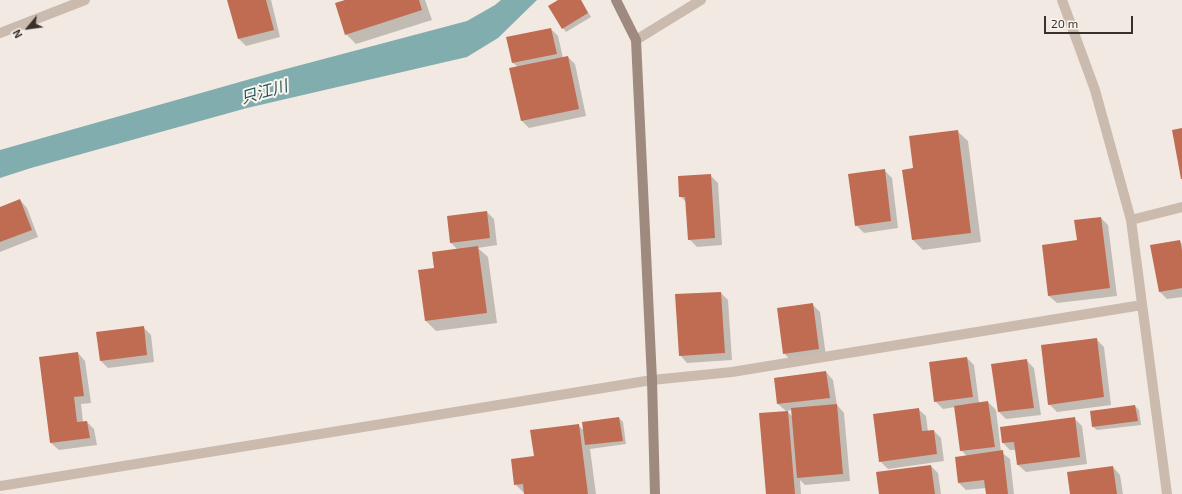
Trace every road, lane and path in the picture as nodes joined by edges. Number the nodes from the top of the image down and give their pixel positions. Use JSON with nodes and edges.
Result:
{"nodes":[{"id":1,"x":85,"y":0,"type":"edge"},
{"id":2,"x":616,"y":0,"type":"edge"},
{"id":3,"x":701,"y":0,"type":"edge"},
{"id":4,"x":1062,"y":0,"type":"edge"},
{"id":5,"x":0,"y":33,"type":"edge"},
{"id":6,"x":636,"y":40,"type":"junction"},
{"id":7,"x":1182,"y":207,"type":"edge"},
{"id":8,"x":1131,"y":220,"type":"junction"},
{"id":9,"x":1142,"y":305,"type":"junction"},
{"id":10,"x":652,"y":380,"type":"junction"},
{"id":11,"x":0,"y":486,"type":"edge"},
{"id":12,"x":655,"y":494,"type":"edge"},
{"id":13,"x":1166,"y":494,"type":"edge"}],
"edges":[{"from":1,"to":5,"type":"street"},
{"from":2,"to":6,"type":"street"},
{"from":3,"to":6,"type":"street"},
{"from":4,"to":8,"type":"street"},
{"from":6,"to":10,"type":"street"},
{"from":7,"to":8,"type":"street"},
{"from":8,"to":9,"type":"street"},
{"from":9,"to":10,"type":"street"},
{"from":9,"to":13,"type":"street"},
{"from":10,"to":11,"type":"street"},
{"from":10,"to":12,"type":"street"}]}
